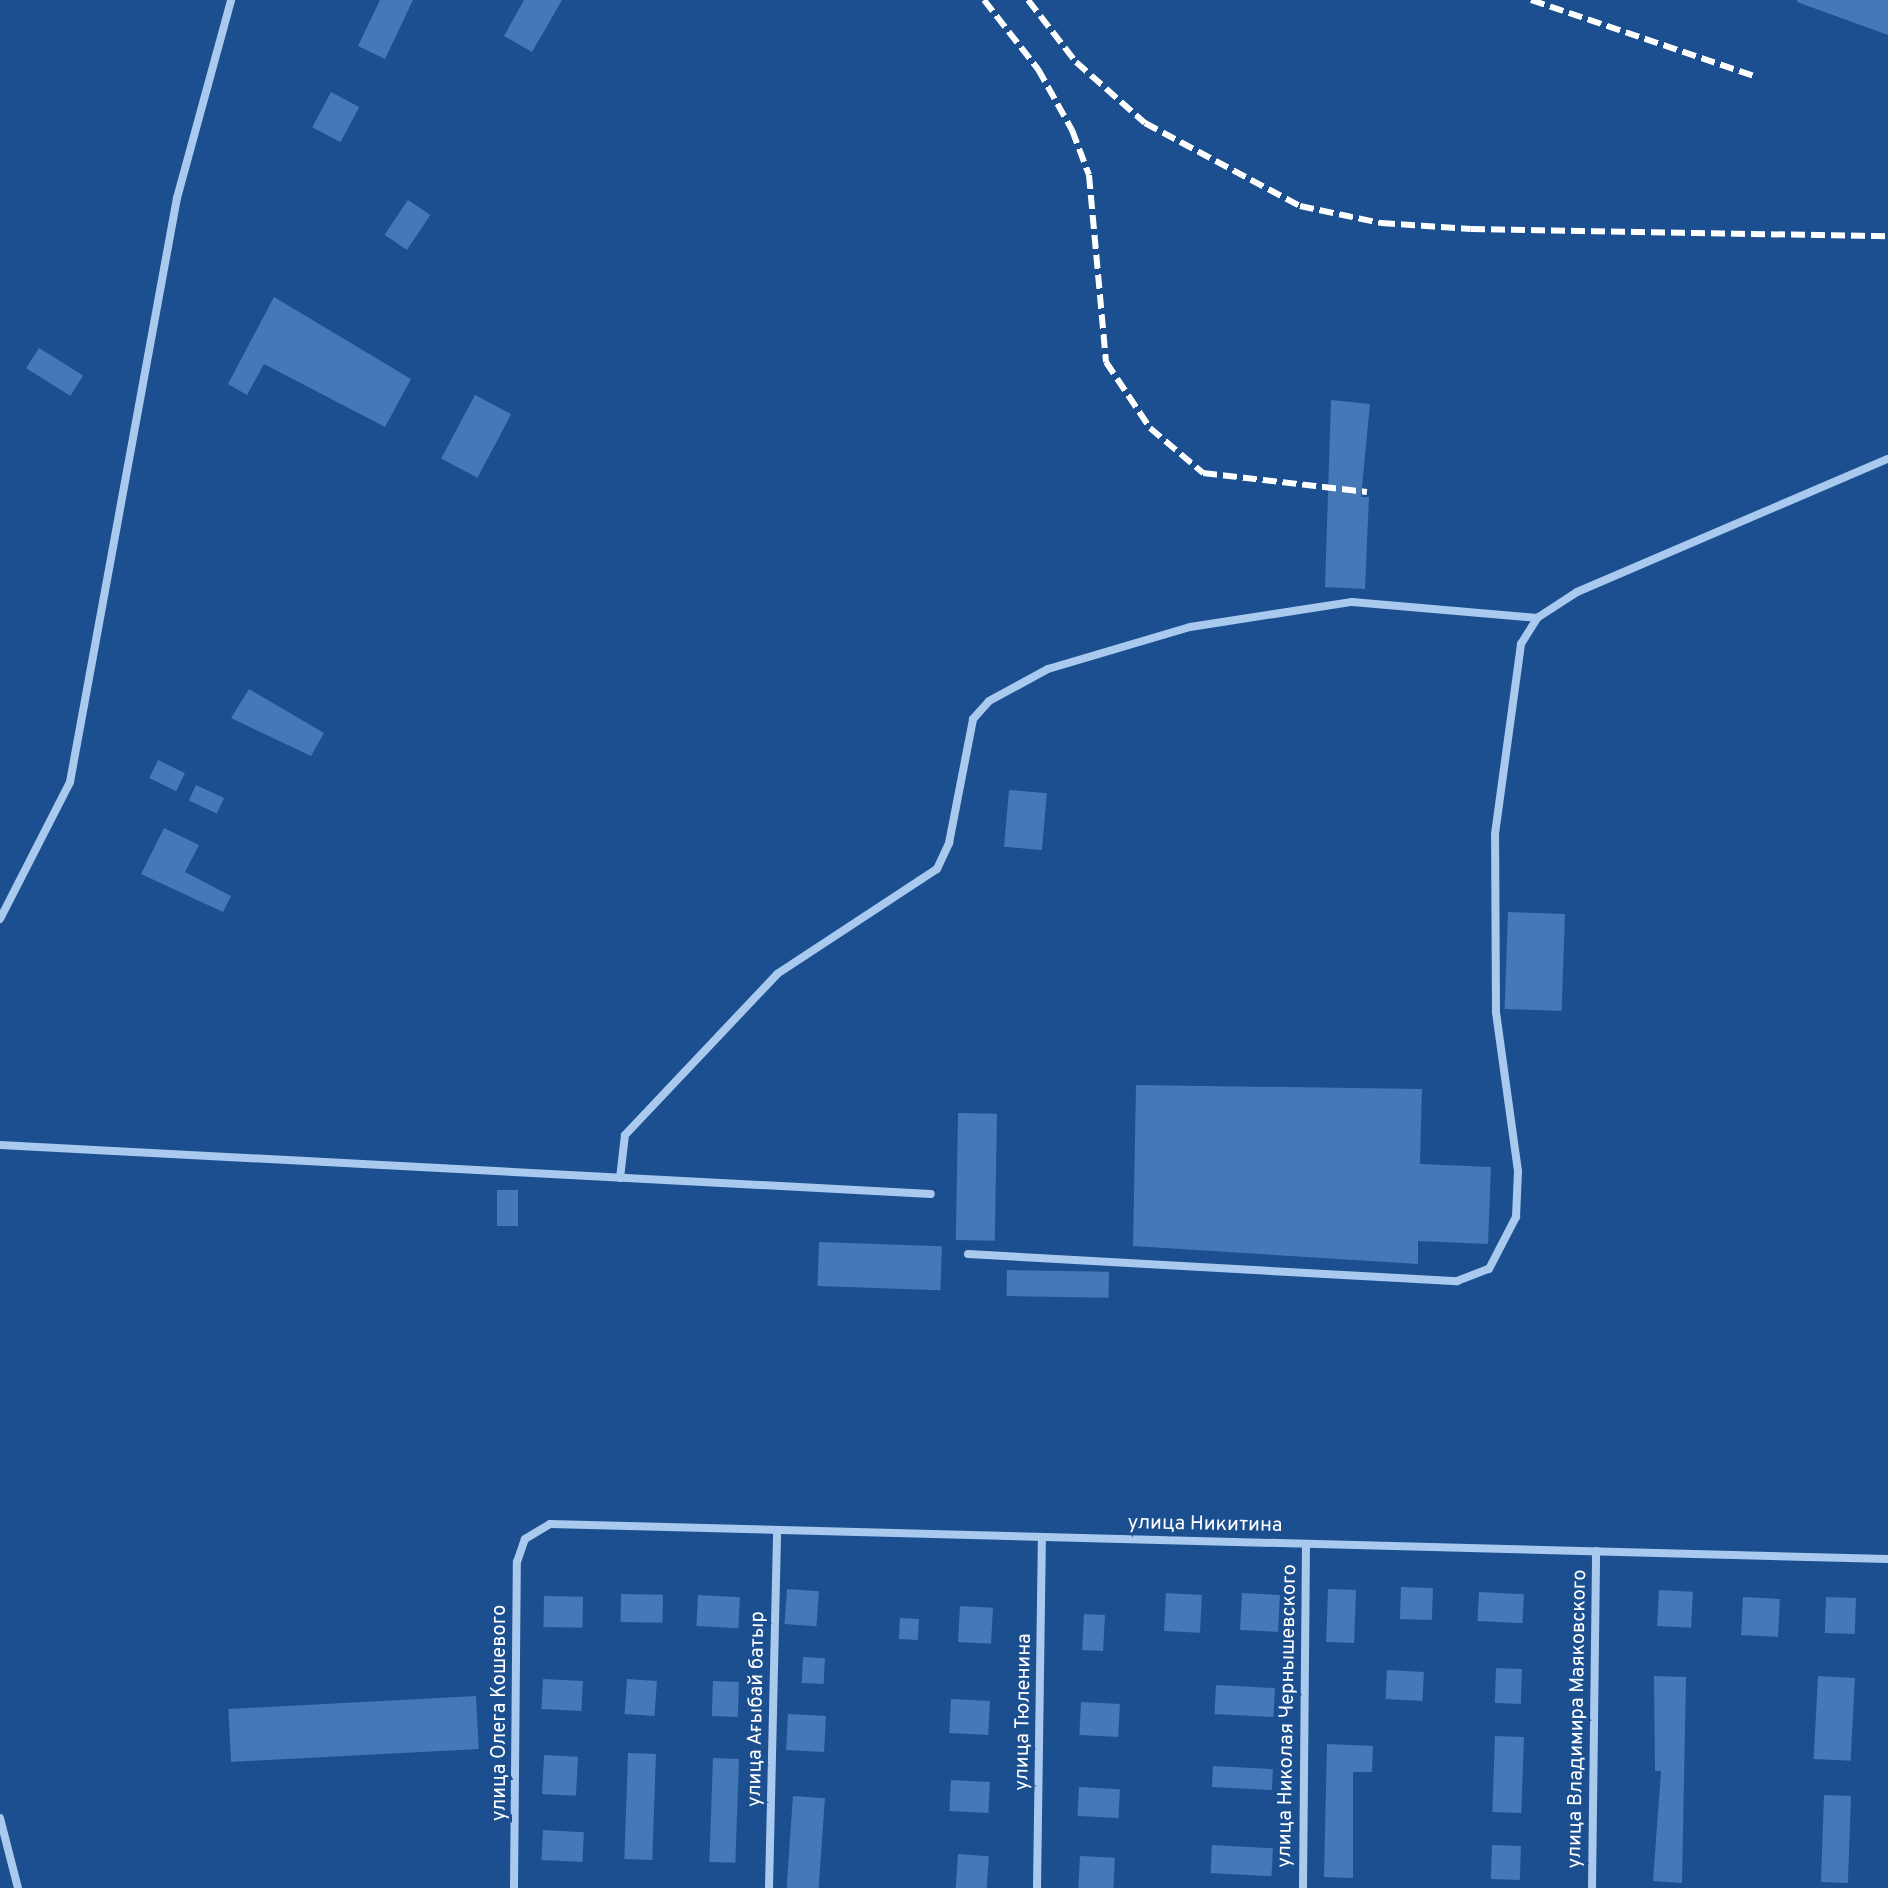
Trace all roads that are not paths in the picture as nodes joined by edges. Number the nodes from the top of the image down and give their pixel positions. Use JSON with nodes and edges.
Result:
{"nodes":[{"id":1,"x":231,"y":0,"type":"edge"},
{"id":2,"x":1888,"y":459,"type":"edge"},
{"id":3,"x":1537,"y":618,"type":"junction"},
{"id":4,"x":0,"y":919,"type":"edge"},
{"id":5,"x":0,"y":1145,"type":"edge"},
{"id":6,"x":620,"y":1178,"type":"junction"},
{"id":7,"x":931,"y":1194,"type":"dead end"},
{"id":8,"x":968,"y":1254,"type":"dead end"},
{"id":9,"x":777,"y":1530,"type":"junction"},
{"id":10,"x":1042,"y":1537,"type":"junction"},
{"id":11,"x":525,"y":1539,"type":"joint"},
{"id":12,"x":1306,"y":1544,"type":"junction"},
{"id":13,"x":1596,"y":1551,"type":"junction"},
{"id":14,"x":1888,"y":1559,"type":"edge"},
{"id":15,"x":0,"y":1818,"type":"edge"},
{"id":16,"x":18,"y":1888,"type":"edge"},
{"id":17,"x":514,"y":1888,"type":"edge"},
{"id":18,"x":769,"y":1888,"type":"edge"},
{"id":19,"x":1037,"y":1888,"type":"edge"},
{"id":20,"x":1303,"y":1888,"type":"edge"},
{"id":21,"x":1592,"y":1888,"type":"edge"}],
"edges":[{"from":1,"to":4,"type":"street"},
{"from":2,"to":3,"type":"street"},
{"from":3,"to":6,"type":"street"},
{"from":3,"to":8,"type":"street"},
{"from":5,"to":6,"type":"street"},
{"from":6,"to":7,"type":"street"},
{"from":9,"to":10,"type":"street","name":"улица Никитина"},
{"from":9,"to":11,"type":"street","name":"улица Никитина"},
{"from":9,"to":18,"type":"street","name":"улица Ағыбай батыр"},
{"from":10,"to":12,"type":"street","name":"улица Никитина"},
{"from":10,"to":19,"type":"street","name":"улица Тюленина"},
{"from":11,"to":17,"type":"street","name":"улица Олега Кошевого"},
{"from":12,"to":13,"type":"street","name":"улица Никитина"},
{"from":12,"to":20,"type":"street","name":"улица Николая Чернышевского"},
{"from":13,"to":14,"type":"street","name":"улица Никитина"},
{"from":13,"to":21,"type":"street","name":"улица Владимира Маяковского"},
{"from":15,"to":16,"type":"street"}]}
